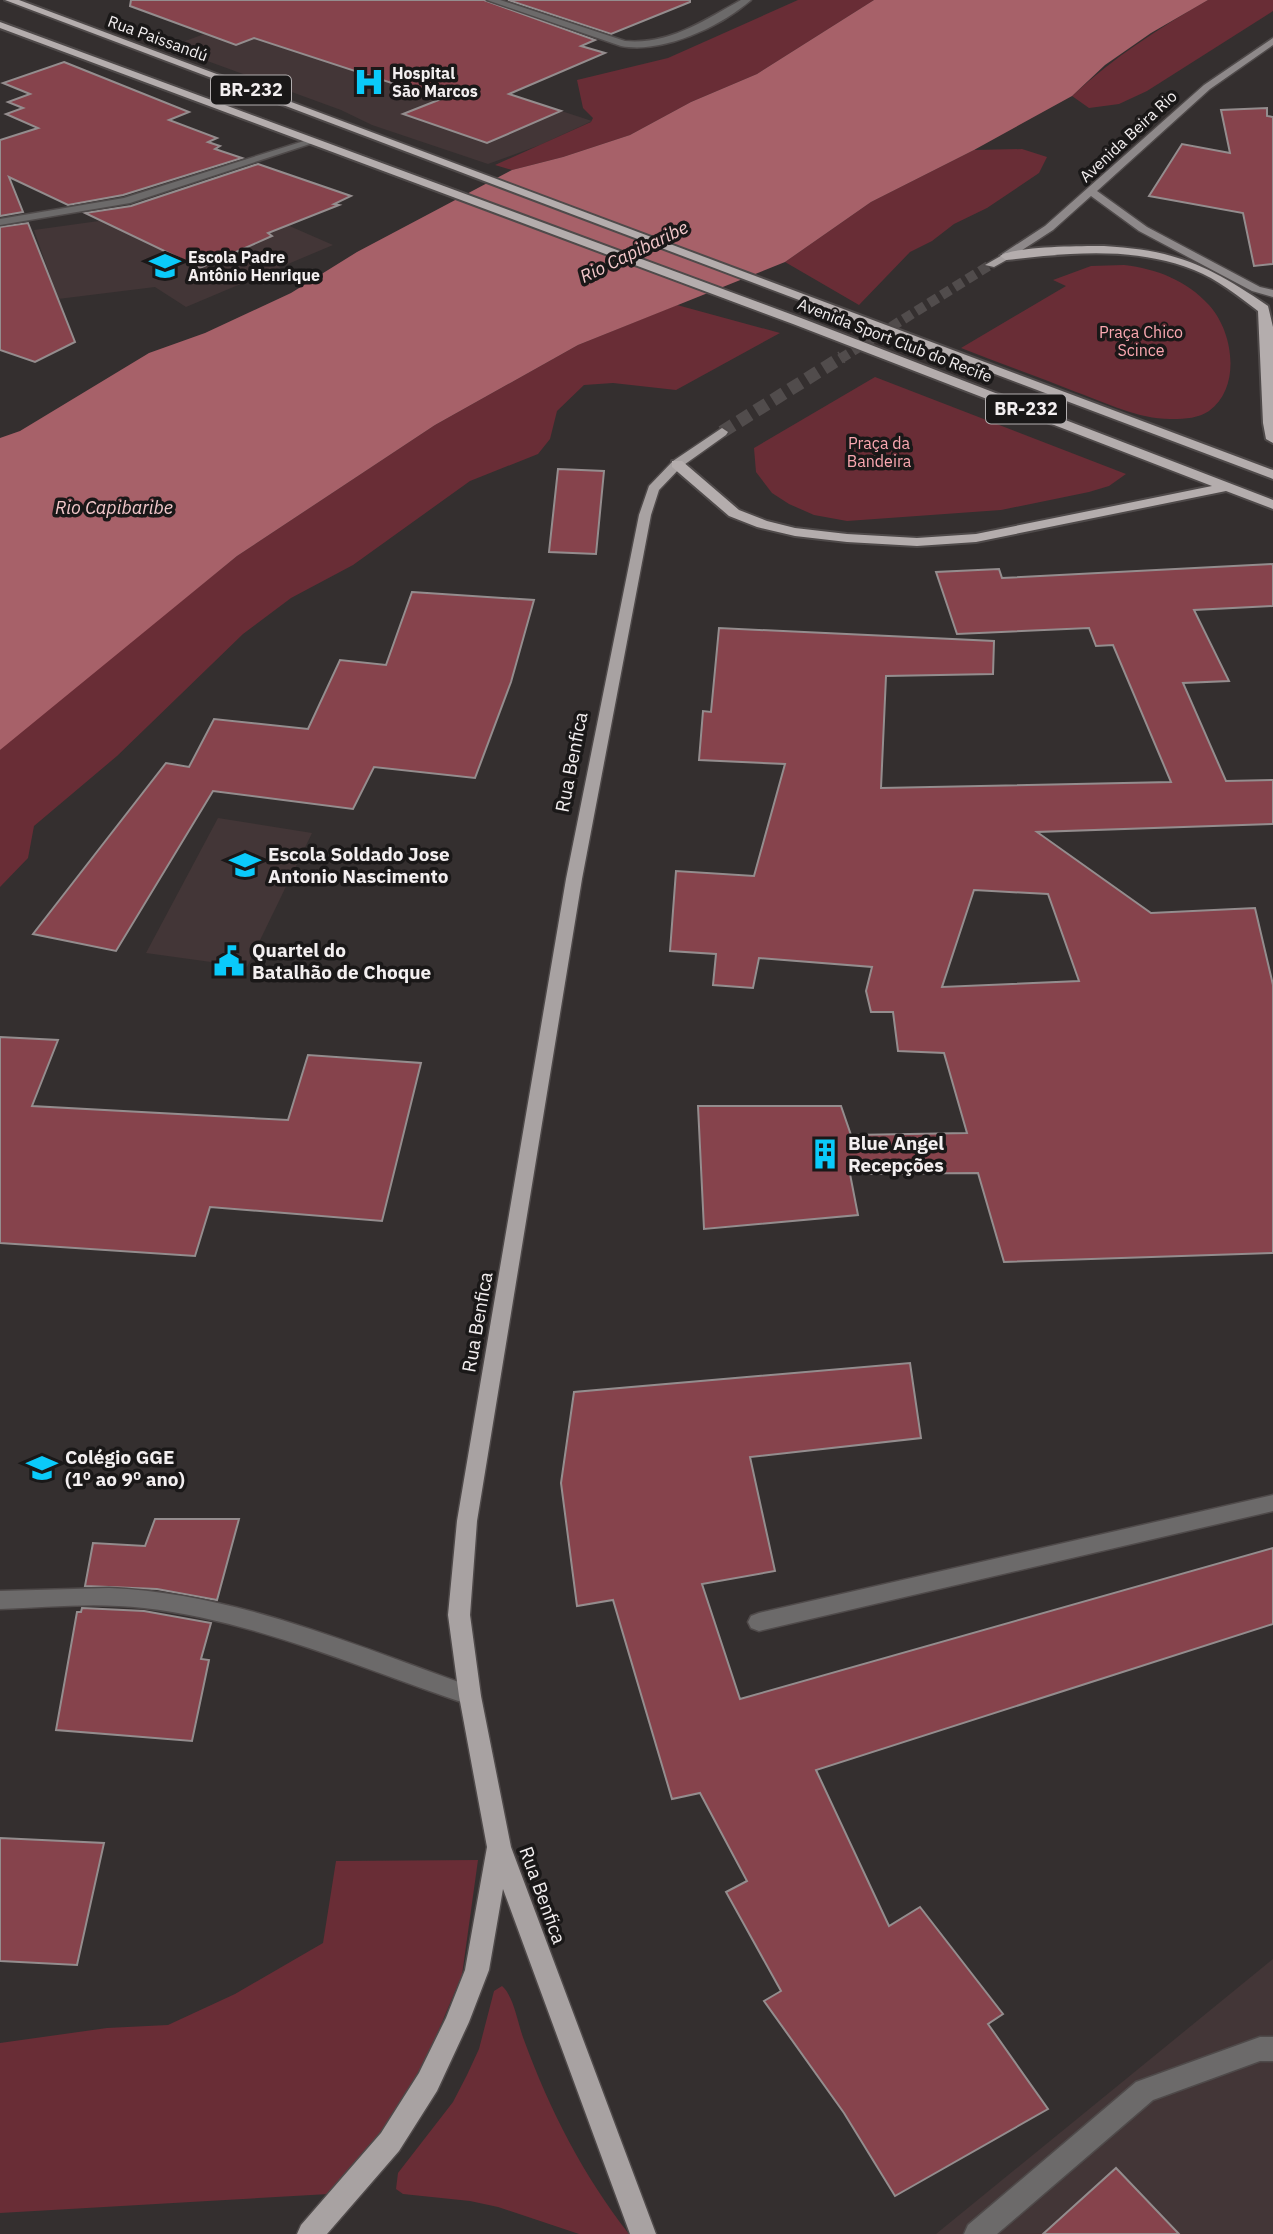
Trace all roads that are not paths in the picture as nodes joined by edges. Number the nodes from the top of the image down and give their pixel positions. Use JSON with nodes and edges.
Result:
{"nodes":[{"id":1,"x":491,"y":0,"type":"edge"},
{"id":2,"x":747,"y":0,"type":"edge"},
{"id":3,"x":19,"y":1,"type":"edge"},
{"id":4,"x":0,"y":24,"type":"edge"},
{"id":5,"x":1273,"y":41,"type":"edge"},
{"id":6,"x":308,"y":142,"type":"junction"},
{"id":7,"x":1092,"y":192,"type":"junction"},
{"id":8,"x":0,"y":222,"type":"edge"},
{"id":9,"x":1006,"y":256,"type":"junction"},
{"id":10,"x":990,"y":265,"type":"tunnel mouth"},
{"id":11,"x":1273,"y":294,"type":"edge"},
{"id":12,"x":801,"y":296,"type":"joint"},
{"id":13,"x":1270,"y":396,"type":"edge"},
{"id":14,"x":722,"y":432,"type":"tunnel mouth"},
{"id":15,"x":1273,"y":439,"type":"edge"},
{"id":16,"x":677,"y":464,"type":"junction"},
{"id":17,"x":1273,"y":475,"type":"edge"},
{"id":18,"x":1228,"y":486,"type":"junction"},
{"id":19,"x":1273,"y":505,"type":"edge"},
{"id":20,"x":1273,"y":1503,"type":"edge"},
{"id":21,"x":0,"y":1600,"type":"edge"},
{"id":22,"x":759,"y":1622,"type":"dead end"},
{"id":23,"x":470,"y":1696,"type":"junction"},
{"id":24,"x":499,"y":1847,"type":"junction"},
{"id":25,"x":1273,"y":2049,"type":"edge"},
{"id":26,"x":310,"y":2234,"type":"edge"},
{"id":27,"x":643,"y":2234,"type":"edge"},
{"id":28,"x":977,"y":2234,"type":"edge"}],
"edges":[{"from":1,"to":2,"type":"street"},
{"from":3,"to":12,"type":"highway","name":"Rua Paissandú","number":"BR-232"},
{"from":4,"to":6,"type":"highway","number":"BR-232"},
{"from":5,"to":7,"type":"main road","name":"Avenida Beira Rio"},
{"from":6,"to":8,"type":"street"},
{"from":6,"to":18,"type":"highway","name":"Avenida Sport Club do Recife","number":"BR-232"},
{"from":7,"to":9,"type":"main road","name":"Avenida Beira Rio"},
{"from":7,"to":11,"type":"main road"},
{"from":9,"to":10,"type":"main road"},
{"from":9,"to":13,"type":"highway"},
{"from":12,"to":17,"type":"highway","name":"Avenida Sport Club do Recife","number":"BR-232"},
{"from":13,"to":15,"type":"highway"},
{"from":14,"to":16,"type":"main road","name":"Rua Benfica"},
{"from":16,"to":18,"type":"highway"},
{"from":16,"to":23,"type":"main road","name":"Rua Benfica"},
{"from":18,"to":19,"type":"highway","name":"Avenida Sport Club do Recife","number":"BR-232"},
{"from":20,"to":22,"type":"street"},
{"from":21,"to":23,"type":"street"},
{"from":23,"to":24,"type":"main road","name":"Rua Benfica"},
{"from":24,"to":26,"type":"main road"},
{"from":24,"to":27,"type":"main road","name":"Rua Benfica"},
{"from":25,"to":28,"type":"street"}]}
